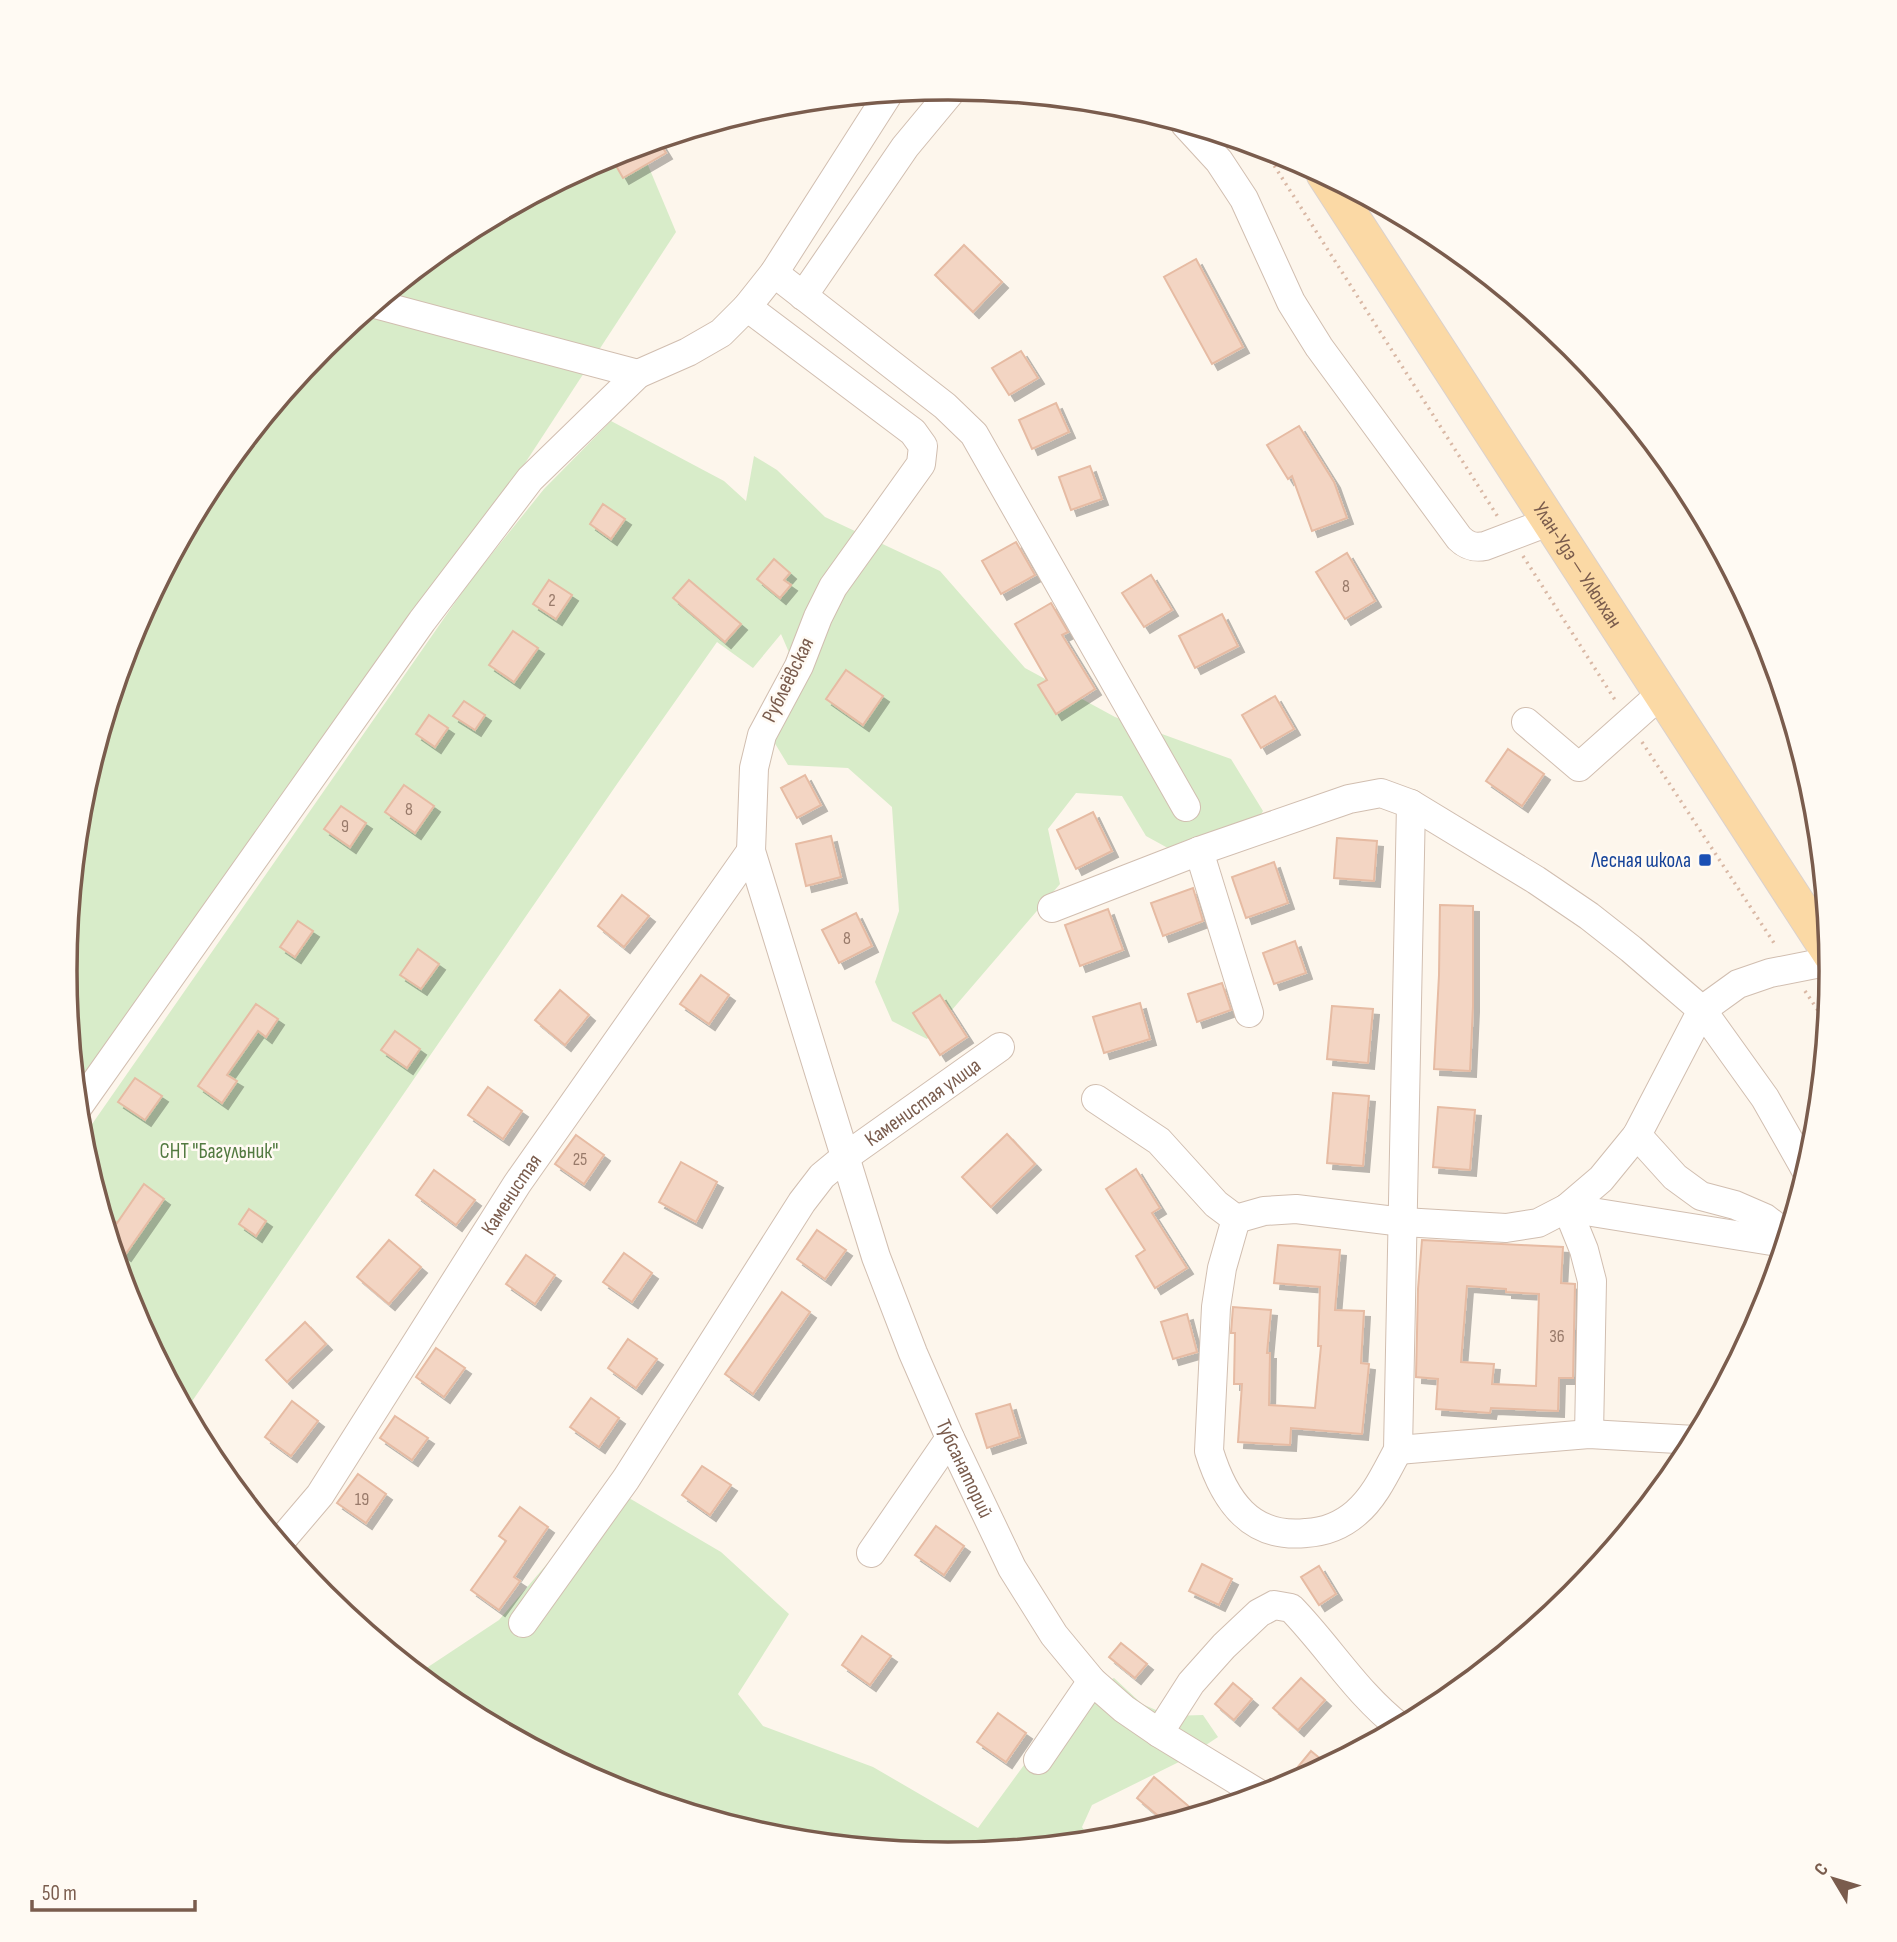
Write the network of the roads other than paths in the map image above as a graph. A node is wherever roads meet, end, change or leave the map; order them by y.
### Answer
1 (944, 100) edge
2 (883, 102) edge
3 (1196, 136) edge
4 (1334, 189) edge
5 (774, 273) junction
6 (803, 296) junction
7 (385, 307) edge
8 (747, 307) junction
9 (638, 374) junction
10 (1551, 521) junction
11 (1661, 692) junction
12 (1526, 722) dead end
13 (1411, 804) junction
14 (1186, 807) dead end
15 (751, 851) junction
16 (1199, 851) junction
17 (1052, 908) dead end
18 (1819, 936) edge
19 (1820, 963) edge
20 (1702, 1010) junction
21 (1249, 1013) dead end
22 (1000, 1047) dead end
23 (86, 1096) edge
24 (1097, 1099) dead end
25 (1637, 1135) junction
26 (845, 1157) junction
27 (1799, 1158) edge
28 (1567, 1208) junction
29 (1236, 1219) junction
30 (1403, 1223) junction
31 (1780, 1230) edge
32 (1777, 1242) edge
33 (1589, 1434) junction
34 (950, 1438) junction
35 (1683, 1439) edge
36 (1398, 1450) junction
37 (285, 1536) edge
38 (871, 1553) dead end
39 (523, 1623) dead end
40 (1092, 1681) junction
41 (1392, 1721) edge
42 (1159, 1733) junction
43 (1038, 1760) dead end
44 (1250, 1788) edge

1 - 6 street
2 - 5 street
3 - 10 street
4 - 10 main road, Улан-Удэ — Улюнхан
5 - 6 street
5 - 8 street
6 - 14 street
7 - 9 street
8 - 9 street
8 - 15 street, Рублеёвская
9 - 23 street
10 - 11 main road, Улан-Удэ — Улюнхан
11 - 12 street
11 - 18 main road, Улан-Удэ — Улюнхан
13 - 16 street
13 - 20 street
13 - 30 street
15 - 26 street, Рублеёвская
15 - 37 street, Каменистая
16 - 17 street
16 - 21 street
19 - 20 street
20 - 25 street
20 - 27 street
22 - 26 street, Каменистая улица
24 - 29 street
25 - 28 street
25 - 31 street
26 - 34 street, Тубсанаторий
26 - 39 street
28 - 30 street
28 - 32 street
28 - 33 street
29 - 30 street
29 - 36 street
30 - 36 street
33 - 35 street
33 - 36 street
34 - 38 street
34 - 40 street, Тубсанаторий
40 - 42 street, Тубсанаторий
40 - 43 street
41 - 42 street
42 - 44 street, Тубсанаторий

